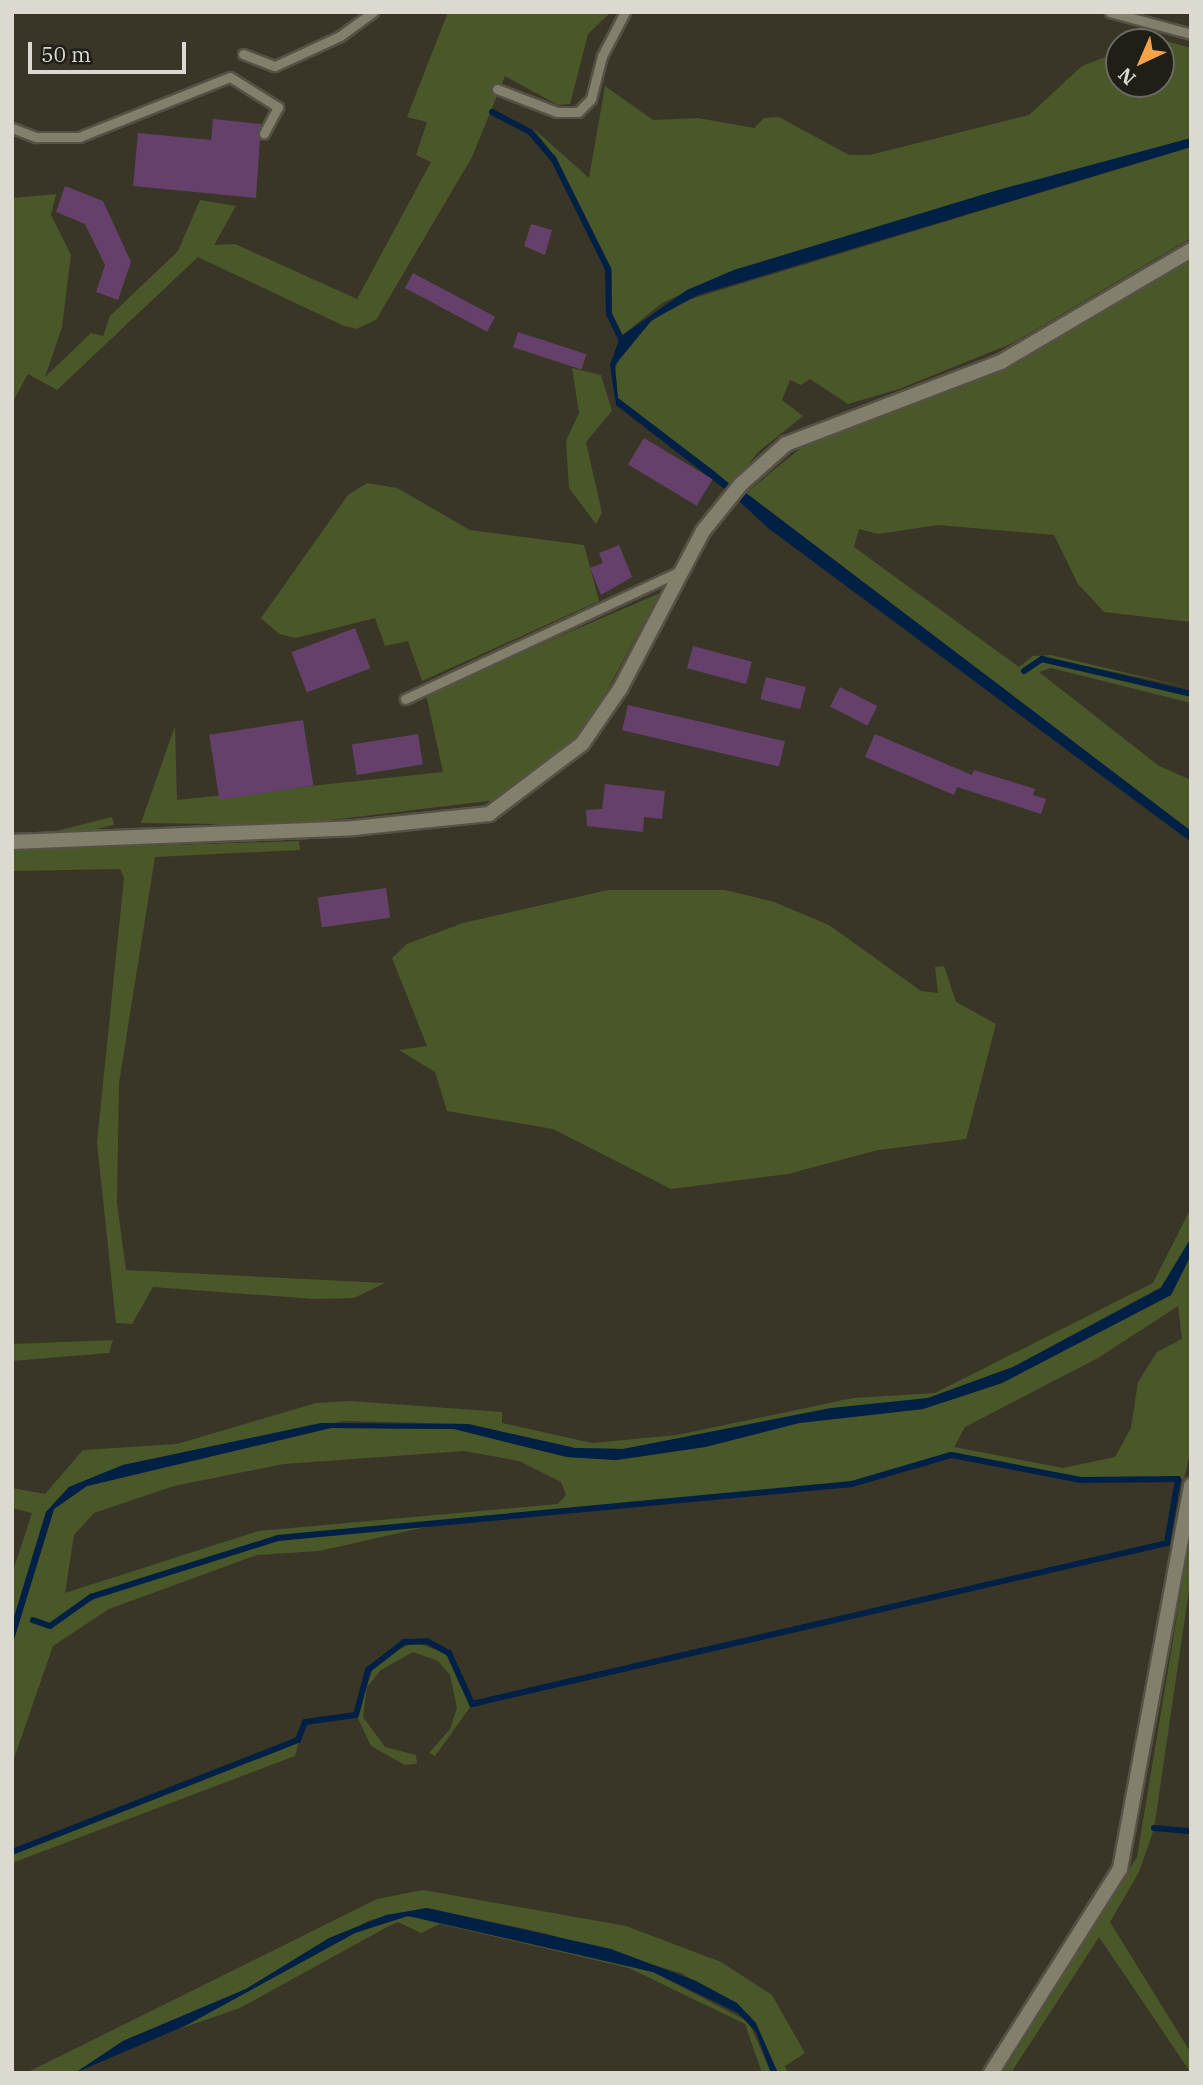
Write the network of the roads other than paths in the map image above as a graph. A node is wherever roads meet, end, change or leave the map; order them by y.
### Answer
1 (373, 12) edge
2 (625, 12) edge
3 (1110, 12) edge
4 (1191, 34) edge
5 (243, 54) dead end
6 (497, 89) dead end
7 (12, 128) edge
8 (264, 133) dead end
9 (1191, 250) edge
10 (679, 572) junction
11 (405, 699) dead end
12 (12, 842) edge
13 (1191, 1486) edge
14 (990, 2073) edge

1 - 5 lane
2 - 6 lane
3 - 4 lane
7 - 8 lane
9 - 10 street
10 - 11 lane
10 - 12 street
13 - 14 street

